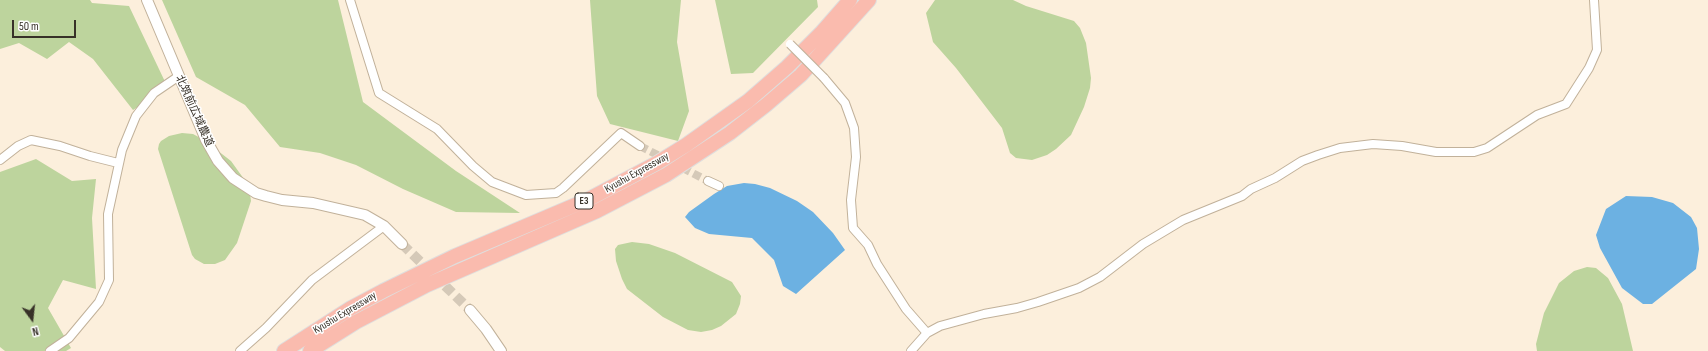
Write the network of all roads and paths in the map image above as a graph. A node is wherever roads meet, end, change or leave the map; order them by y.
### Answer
1 (147, 0) edge
2 (350, 0) edge
3 (850, 0) edge
4 (869, 0) edge
5 (1594, 0) edge
6 (790, 44) dead end
7 (179, 76) junction
8 (640, 146) tunnel mouth
9 (0, 160) edge
10 (118, 163) junction
11 (708, 181) tunnel mouth
12 (719, 186) dead end
13 (384, 226) junction
14 (402, 244) tunnel mouth
15 (470, 310) tunnel mouth
16 (927, 333) junction
17 (50, 351) edge
18 (240, 351) edge
19 (284, 351) edge
20 (310, 351) edge
21 (501, 351) edge
22 (911, 351) edge

1 - 7 street, 北筑前広域農道
2 - 8 street
3 - 19 highway, Kyushu Expressway / E3
4 - 20 highway, Kyushu Expressway / E3
5 - 16 street
6 - 16 street, bridge
7 - 10 street
7 - 13 street, 北筑前広域農道
9 - 10 street
10 - 17 street
11 - 12 street
13 - 14 street, 北筑前広域農道
13 - 18 street
15 - 21 street
16 - 22 street

